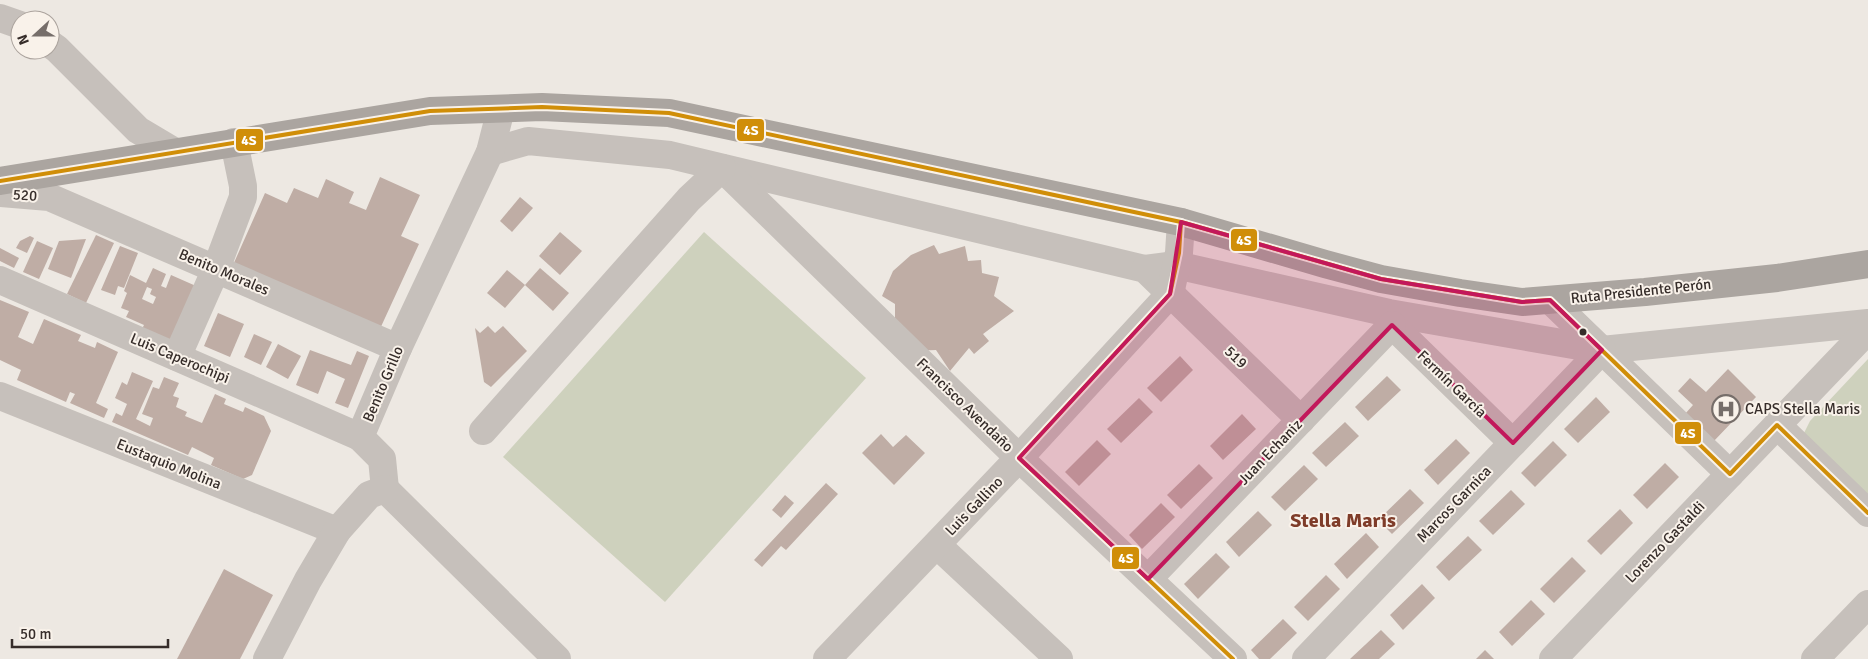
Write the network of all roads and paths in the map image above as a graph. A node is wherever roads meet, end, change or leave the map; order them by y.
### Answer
1 (60, 52) edge
2 (501, 109) junction
3 (234, 142) junction
4 (175, 152) junction
5 (490, 152) junction
6 (722, 168) junction
7 (0, 181) edge
8 (0, 193) edge
9 (49, 196) joint
10 (1181, 222) junction
11 (1868, 264) edge
12 (1176, 265) junction
13 (216, 269) junction
14 (1145, 269) junction
15 (1381, 278) junction
16 (0, 280) edge
17 (1170, 294) junction
18 (1550, 300) junction
19 (1390, 319) junction
20 (1868, 323) edge
21 (1868, 330) edge
22 (398, 348) junction
23 (1602, 350) junction
24 (177, 357) junction
25 (0, 396) edge
26 (1302, 420) junction
27 (1777, 425) junction
28 (483, 431) dead end
29 (360, 437) junction
30 (1513, 442) junction
31 (1020, 458) junction
32 (1730, 474) junction
33 (385, 489) junction
34 (1868, 513) edge
35 (338, 531) junction
36 (936, 545) junction
37 (1148, 579) junction
38 (1868, 604) edge
39 (267, 659) edge
40 (557, 659) edge
41 (827, 659) edge
42 (1059, 659) edge
43 (1233, 659) edge
44 (1306, 659) edge
45 (1553, 659) edge
46 (1815, 659) edge

1 - 4 street
2 - 3 main road, Ruta Presidente Perón
2 - 5 street, Benito Grillo
2 - 10 main road, Ruta Presidente Perón
3 - 4 main road, Ruta Presidente Perón
3 - 13 street
4 - 7 main road, Ruta Presidente Perón
5 - 6 street
5 - 22 street, Benito Grillo
6 - 14 street
6 - 28 street
6 - 31 street, Francisco Avendaño
8 - 9 street, 520
9 - 13 street, Benito Morales
10 - 12 street
10 - 15 main road, Ruta Presidente Perón
11 - 18 main road, Ruta Presidente Perón
12 - 14 street
12 - 17 street
12 - 19 street
13 - 22 street, Benito Morales
13 - 24 street
14 - 17 street, 519
15 - 18 main road, Ruta Presidente Perón
15 - 19 street
16 - 24 street, Luis Caperochipi
17 - 26 street, 519
17 - 31 street, Luis Gallino
18 - 23 street
19 - 23 street
19 - 26 street, Juan Echaniz
19 - 30 street, Fermín García
20 - 23 street
21 - 27 street, Lorenzo Gastaldi
22 - 29 street, Benito Grillo
23 - 30 street, Marcos Garnica
23 - 32 street
24 - 29 street, Luis Caperochipi
25 - 35 street, Eustaquio Molina
26 - 37 street, Juan Echaniz
27 - 32 street, Lorenzo Gastaldi
27 - 34 street
29 - 33 street, Benito Grillo
30 - 44 street, Marcos Garnica
31 - 36 street, Luis Gallino
31 - 37 street, Francisco Avendaño
32 - 45 street, Lorenzo Gastaldi
33 - 35 street
33 - 40 street
35 - 39 street
36 - 41 street, Luis Gallino
36 - 42 street
37 - 43 street, Francisco Avendaño
38 - 46 street

